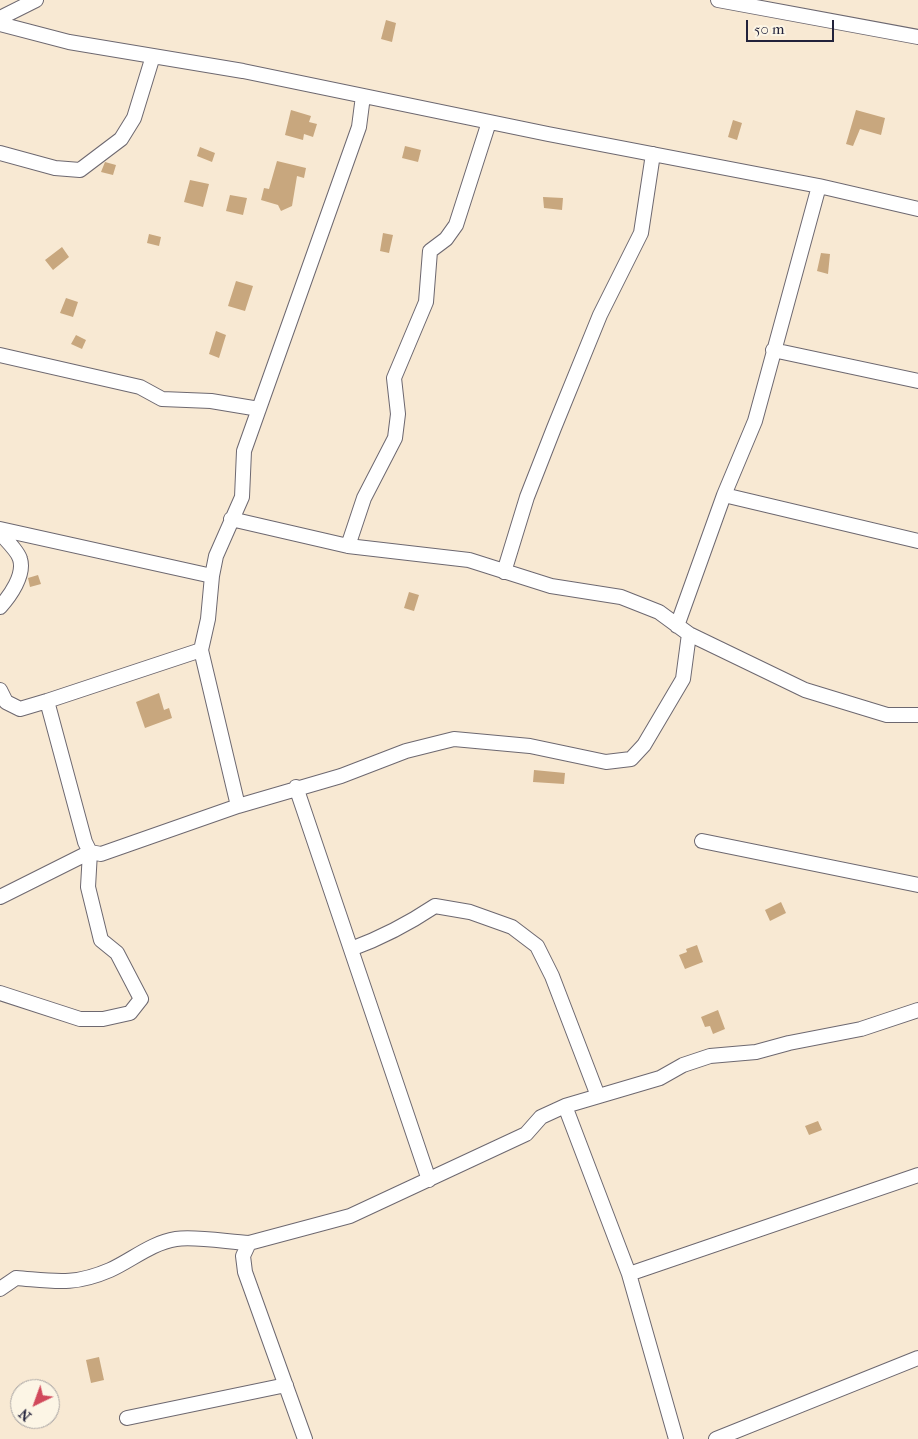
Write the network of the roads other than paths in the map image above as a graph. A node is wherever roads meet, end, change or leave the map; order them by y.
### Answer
1 (36, 0) edge
2 (720, 0) edge
3 (0, 18) edge
4 (0, 24) edge
5 (918, 37) edge
6 (153, 56) junction
7 (363, 96) junction
8 (489, 122) junction
9 (0, 153) edge
10 (653, 154) junction
11 (819, 186) junction
12 (918, 209) edge
13 (773, 350) junction
14 (0, 356) edge
15 (918, 381) edge
16 (259, 409) junction
17 (724, 496) junction
18 (231, 519) junction
19 (0, 529) edge
20 (0, 533) edge
21 (918, 541) edge
22 (348, 546) junction
23 (504, 572) junction
24 (212, 576) junction
25 (0, 606) edge
26 (677, 626) junction
27 (688, 634) junction
28 (201, 650) junction
29 (0, 690) edge
30 (47, 702) junction
31 (918, 715) edge
32 (296, 787) junction
33 (238, 806) junction
34 (702, 841) dead end
35 (90, 852) junction
36 (918, 885) edge
37 (0, 897) edge
38 (351, 949) junction
39 (0, 993) edge
40 (918, 1010) edge
41 (598, 1096) junction
42 (565, 1106) junction
43 (918, 1175) edge
44 (429, 1180) junction
45 (249, 1243) junction
46 (629, 1274) junction
47 (0, 1289) edge
48 (918, 1358) edge
49 (286, 1385) junction
50 (127, 1418) dead end
51 (305, 1439) edge
52 (676, 1439) edge
53 (716, 1439) edge

1 - 3 street
2 - 5 street
4 - 6 street
6 - 7 street
6 - 9 street
7 - 8 street
7 - 16 street
8 - 10 street
8 - 22 street
10 - 11 street
10 - 23 street
11 - 12 street
11 - 13 street
13 - 15 street
13 - 17 street
14 - 16 street
16 - 18 street
17 - 21 street
17 - 26 street
18 - 22 street
18 - 24 street
19 - 24 street
20 - 25 street
22 - 23 street
23 - 26 street
24 - 28 street
26 - 27 street
27 - 31 street
27 - 32 street
28 - 30 street
28 - 33 street
29 - 30 street
30 - 35 street
32 - 33 street
32 - 38 street
33 - 35 street
34 - 36 street
35 - 37 street
35 - 39 street
38 - 41 street
38 - 44 street
40 - 41 street
41 - 42 street
42 - 44 street
42 - 46 street
43 - 46 street
44 - 45 street
45 - 47 street
45 - 49 street
46 - 52 street
48 - 53 street
49 - 50 street
49 - 51 street

